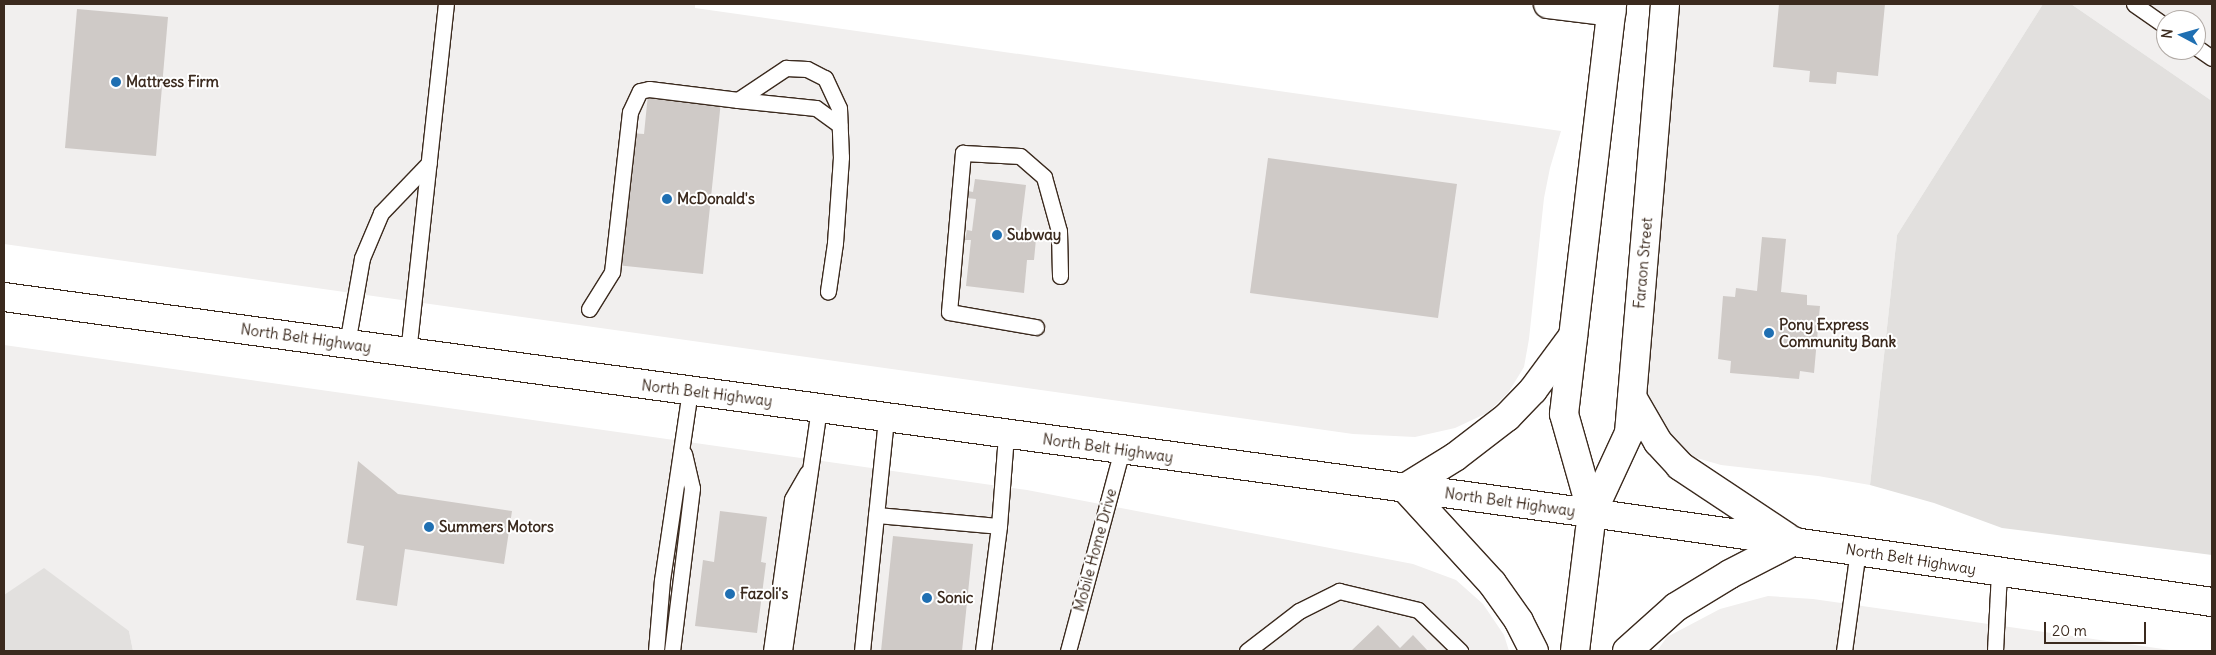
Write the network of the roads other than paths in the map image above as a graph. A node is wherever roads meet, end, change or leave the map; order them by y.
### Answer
1 (446, 4) edge
2 (1548, 4) edge
3 (1665, 4) edge
4 (2134, 4) edge
5 (1612, 8) edge
6 (2156, 19) edge
7 (738, 100) junction
8 (840, 125) junction
9 (429, 163) junction
10 (1060, 276) dead end
11 (828, 291) dead end
12 (4, 297) edge
13 (589, 310) dead end
14 (1036, 327) dead end
15 (1573, 336) junction
16 (347, 344) junction
17 (408, 353) junction
18 (690, 391) junction
19 (1632, 397) junction
20 (819, 408) junction
21 (886, 418) junction
22 (1006, 434) junction
23 (682, 445) junction
24 (1122, 450) junction
25 (811, 465) junction
26 (1405, 488) junction
27 (1592, 513) junction
28 (876, 515) junction
29 (999, 526) junction
30 (1794, 541) junction
31 (1858, 550) junction
32 (1999, 572) junction
33 (2212, 602) edge
34 (656, 651) edge
35 (672, 651) edge
36 (771, 651) edge
37 (784, 651) edge
38 (862, 651) edge
39 (983, 651) edge
40 (1068, 651) edge
41 (1247, 651) edge
42 (1460, 651) edge
43 (1534, 651) edge
44 (1575, 651) edge
45 (1627, 651) edge
46 (1844, 651) edge
47 (1995, 651) edge

1 - 9 lane
2 - 5 main road
3 - 19 main road, Faraon Street
4 - 6 lane
5 - 15 main road, Faraon Street
7 - 8 lane
7 - 8 lane
7 - 13 lane
8 - 11 lane
9 - 16 lane
9 - 17 lane
10 - 14 lane
12 - 16 main road, North Belt Highway
15 - 26 main road
15 - 27 main road, Faraon Street
16 - 17 main road, North Belt Highway
17 - 18 main road, North Belt Highway
18 - 20 main road, North Belt Highway
18 - 23 lane
19 - 27 main road, Faraon Street
19 - 30 main road
20 - 21 main road, North Belt Highway
20 - 25 lane
21 - 22 main road, North Belt Highway
21 - 28 lane
22 - 24 main road, North Belt Highway
22 - 29 lane
23 - 34 lane
23 - 35 lane
24 - 26 main road, North Belt Highway
24 - 40 lane, Mobile Home Drive
25 - 36 lane
25 - 37 lane
26 - 27 main road, North Belt Highway
26 - 43 main road
27 - 30 main road, North Belt Highway
27 - 44 main road, Faraon Street
28 - 29 lane
28 - 38 lane
29 - 39 lane
30 - 31 main road, North Belt Highway
30 - 45 main road
31 - 32 main road, North Belt Highway
31 - 46 lane
32 - 33 main road, North Belt Highway
32 - 47 lane
41 - 42 lane

